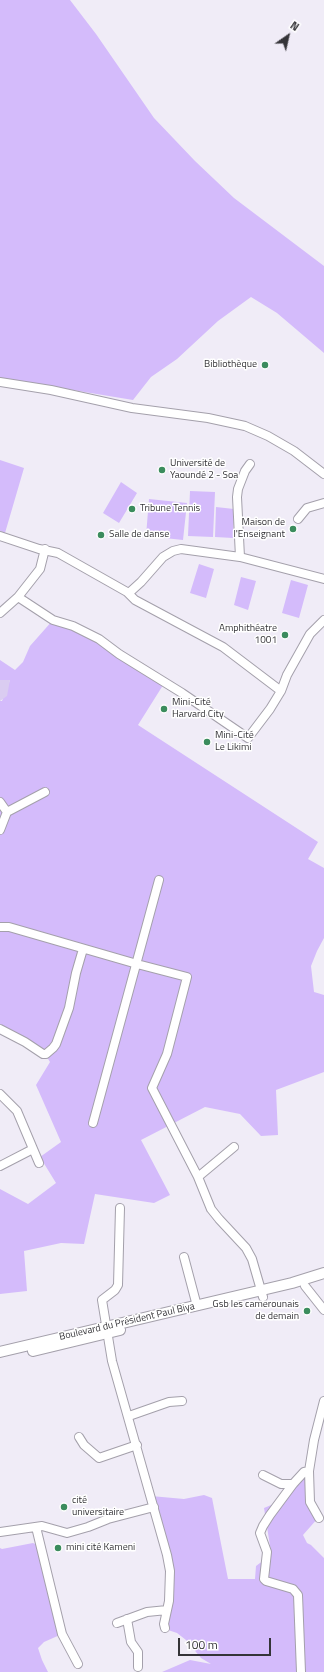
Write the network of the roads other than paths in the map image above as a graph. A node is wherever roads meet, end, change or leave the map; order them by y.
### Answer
1 (0, 382) edge
2 (250, 464) dead end
3 (324, 474) edge
4 (324, 503) edge
5 (298, 519) dead end
6 (0, 536) edge
7 (45, 549) junction
8 (240, 557) junction
9 (324, 579) edge
10 (127, 592) junction
11 (18, 597) junction
12 (0, 613) edge
13 (324, 620) edge
14 (281, 691) junction
15 (44, 792) dead end
16 (0, 802) edge
17 (7, 812) junction
18 (0, 830) edge
19 (159, 880) dead end
20 (0, 926) edge
21 (83, 949) junction
22 (137, 964) junction
23 (0, 1029) edge
24 (0, 1094) edge
25 (93, 1123) dead end
26 (234, 1146) dead end
27 (33, 1149) junction
28 (39, 1163) dead end
29 (0, 1166) edge
30 (198, 1177) junction
31 (120, 1208) dead end
32 (184, 1257) dead end
33 (324, 1273) edge
34 (324, 1280) edge
35 (305, 1286) junction
36 (262, 1294) junction
37 (197, 1306) junction
38 (324, 1310) edge
39 (107, 1330) junction
40 (0, 1352) edge
41 (0, 1359) edge
42 (182, 1401) dead end
43 (324, 1401) edge
44 (322, 1415) edge
45 (129, 1416) junction
46 (79, 1438) dead end
47 (137, 1445) junction
48 (309, 1471) junction
49 (263, 1475) dead end
50 (293, 1484) junction
51 (154, 1507) junction
52 (319, 1518) dead end
53 (36, 1526) junction
54 (0, 1532) edge
55 (167, 1610) junction
56 (127, 1619) junction
57 (116, 1623) dead end
58 (165, 1628) dead end
59 (78, 1664) dead end
60 (138, 1667) dead end
61 (301, 1672) edge

1 - 3 street
2 - 8 street
4 - 5 street
6 - 7 street
7 - 10 street
7 - 11 street
8 - 9 street
8 - 10 street
10 - 14 street
11 - 12 street
11 - 14 street
13 - 14 street
15 - 17 street
16 - 17 street
17 - 18 street
19 - 22 street
20 - 21 street
21 - 22 street
21 - 23 street
22 - 25 street
22 - 30 street
24 - 27 street
26 - 30 street
27 - 28 street
27 - 29 street
30 - 36 street
31 - 39 street
32 - 37 street
33 - 36 main road, Boulevard du Président Paul Biya
34 - 35 main road, Boulevard du Président Paul Biya
35 - 36 main road, Boulevard du Président Paul Biya
35 - 38 street
36 - 37 main road, Boulevard du Président Paul Biya
36 - 39 main road, Boulevard du Président Paul Biya
37 - 39 main road, Boulevard du Président Paul Biya
39 - 40 main road, Boulevard du Président Paul Biya
39 - 41 main road, Boulevard du Président Paul Biya
39 - 45 street
42 - 45 street
43 - 44 street
44 - 48 street
45 - 47 street
46 - 47 street
47 - 51 street
48 - 50 street
48 - 52 street
49 - 50 street
50 - 61 street
51 - 53 street
51 - 55 street
53 - 54 street
53 - 59 street
55 - 56 street
55 - 58 street
56 - 57 street
56 - 60 street

